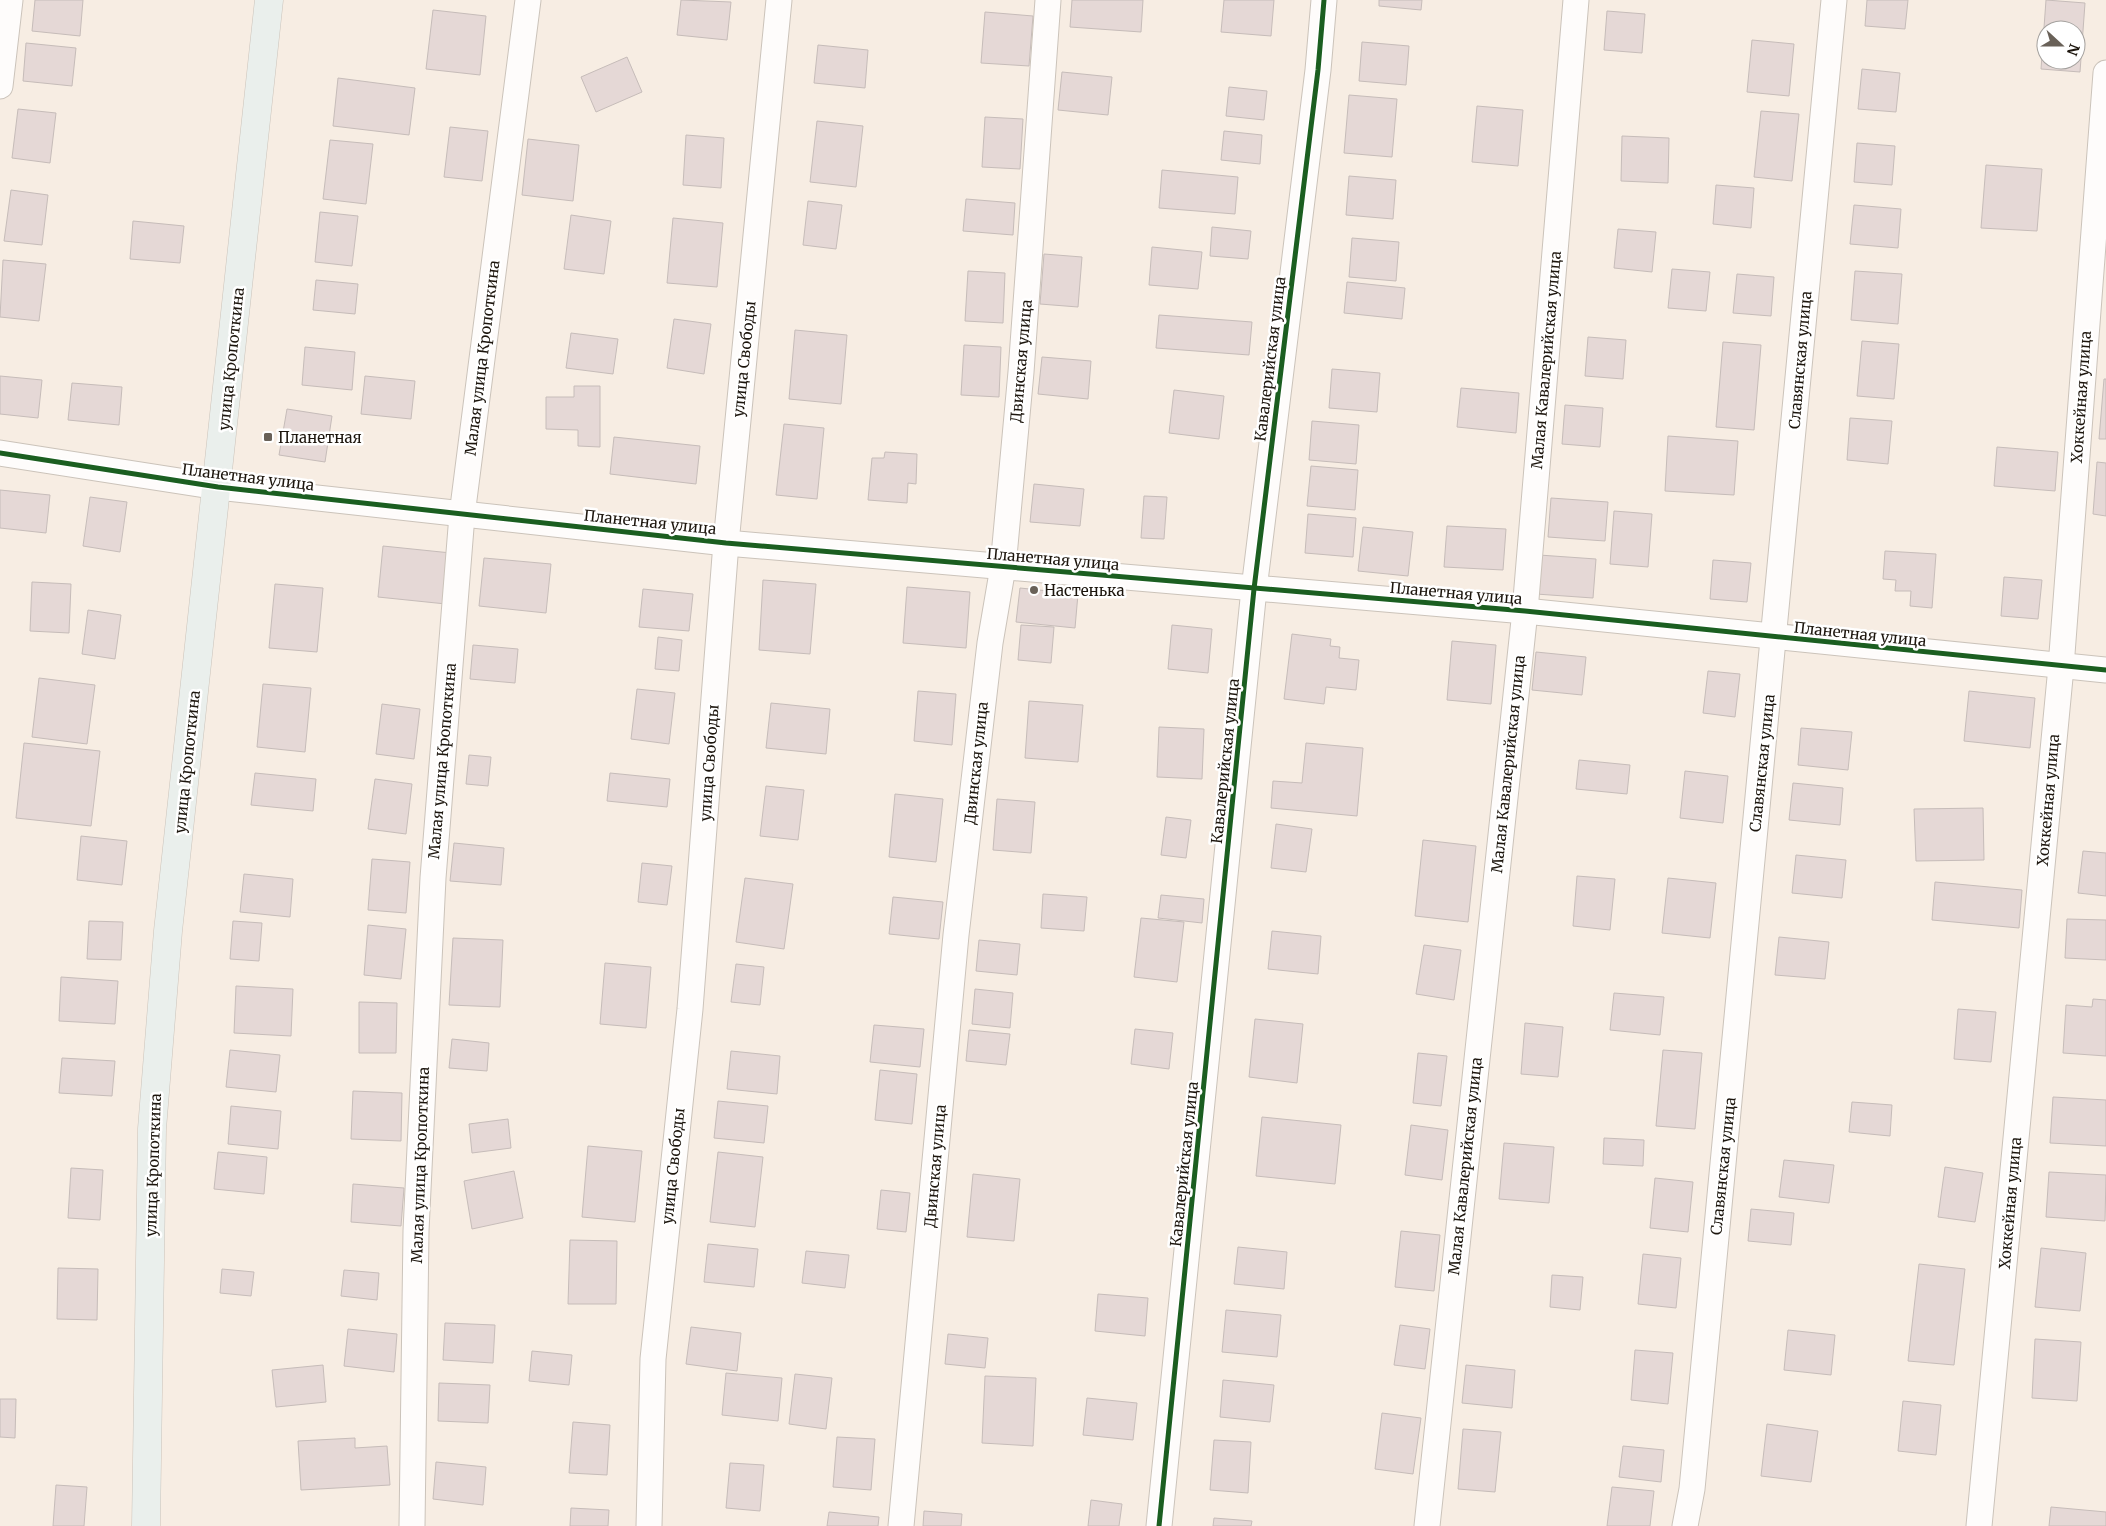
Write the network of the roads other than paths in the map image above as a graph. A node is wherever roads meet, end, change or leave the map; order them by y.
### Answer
1 (10, 0) edge
2 (270, 0) edge
3 (528, 0) edge
4 (779, 0) edge
5 (1048, 0) edge
6 (1324, 0) edge
7 (1576, 0) edge
8 (1834, 0) edge
9 (2106, 74) edge
10 (0, 86) edge
11 (0, 453) edge
12 (218, 487) junction
13 (462, 515) junction
14 (726, 543) junction
15 (1003, 567) junction
16 (1254, 589) junction
17 (1525, 611) junction
18 (1775, 638) junction
19 (2061, 667) junction
20 (2106, 670) edge
21 (146, 1526) edge
22 (412, 1526) edge
23 (649, 1526) edge
24 (901, 1526) edge
25 (1159, 1526) edge
26 (1427, 1526) edge
27 (1685, 1526) edge
28 (1980, 1526) edge

1 - 10 street
2 - 12 main road, улица Кропоткина
3 - 13 street, Малая улица Кропоткина
4 - 14 street, улица Свободы
5 - 15 street, Двинская улица
6 - 16 street, Кавалерийская улица
7 - 17 street, Малая Кавалерийская улица
8 - 18 street, Славянская улица
9 - 19 street, Хоккейная улица
11 - 12 street, Планетная улица
12 - 13 street, Планетная улица
12 - 21 main road, улица Кропоткина
13 - 14 street, Планетная улица
13 - 22 street, Малая улица Кропоткина
14 - 15 street, Планетная улица
14 - 23 street, улица Свободы
15 - 16 street, Планетная улица
15 - 24 street, Двинская улица
16 - 17 street, Планетная улица
16 - 25 street, Кавалерийская улица
17 - 18 street, Планетная улица
17 - 26 street, Малая Кавалерийская улица
18 - 19 street, Планетная улица
18 - 27 street, Славянская улица
19 - 20 street, Планетная улица
19 - 28 street, Хоккейная улица

